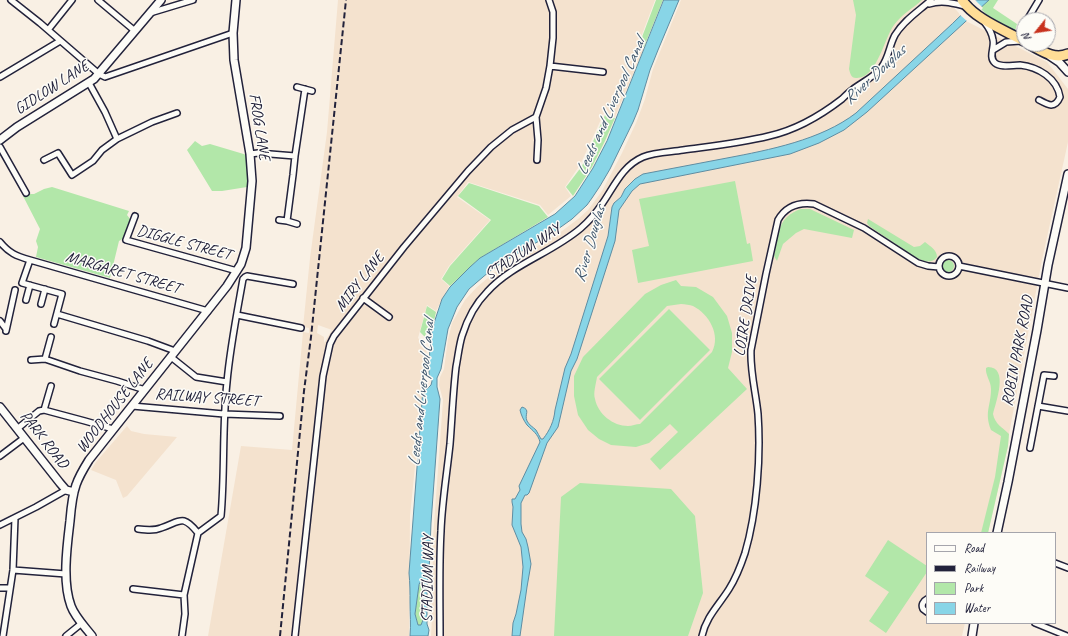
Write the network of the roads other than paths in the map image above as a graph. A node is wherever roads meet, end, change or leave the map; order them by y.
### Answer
1 (11, 0) edge
2 (72, 0) edge
3 (98, 0) edge
4 (161, 0) edge
5 (192, 0) edge
6 (236, 0) edge
7 (549, 0) edge
8 (931, 0) edge
9 (1039, 0) edge
10 (964, 3) edge
11 (927, 4) junction
12 (1032, 12) edge
13 (149, 14) junction
14 (978, 17) junction
15 (48, 30) junction
16 (134, 31) junction
17 (233, 33) junction
18 (1016, 37) edge
19 (60, 41) junction
20 (1016, 41) edge
21 (993, 50) junction
22 (1045, 52) edge
23 (1068, 54) edge
24 (1050, 55) junction
25 (550, 66) junction
26 (604, 72) dead end
27 (1068, 72) edge
28 (99, 74) junction
29 (0, 77) edge
30 (89, 83) junction
31 (297, 87) dead end
32 (305, 90) junction
33 (312, 91) dead end
34 (1039, 100) dead end
35 (178, 114) dead end
36 (536, 117) junction
37 (0, 139) edge
38 (117, 139) junction
39 (0, 147) edge
40 (250, 154) junction
41 (295, 156) junction
42 (44, 160) dead end
43 (537, 160) dead end
44 (1068, 174) edge
45 (26, 193) dead end
46 (135, 216) dead end
47 (279, 220) dead end
48 (287, 221) junction
49 (297, 224) dead end
50 (0, 242) edge
51 (244, 258) joint
52 (30, 260) junction
53 (959, 266) junction
54 (939, 267) junction
55 (237, 271) junction
56 (293, 284) dead end
57 (1045, 284) junction
58 (30, 285) junction
59 (1068, 288) edge
60 (45, 289) junction
61 (15, 290) dead end
62 (363, 298) junction
63 (26, 300) dead end
64 (42, 304) dead end
65 (208, 311) junction
66 (57, 314) junction
67 (237, 315) junction
68 (389, 318) dead end
69 (0, 321) edge
70 (54, 324) dead end
71 (301, 328) dead end
72 (51, 337) dead end
73 (173, 354) junction
74 (45, 359) junction
75 (31, 360) dead end
76 (1054, 376) dead end
77 (226, 382) junction
78 (51, 386) dead end
79 (145, 390) junction
80 (132, 406) junction
81 (1038, 406) junction
82 (0, 407) edge
83 (44, 410) junction
84 (1068, 411) edge
85 (224, 414) junction
86 (280, 416) dead end
87 (17, 429) junction
88 (113, 430) junction
89 (24, 438) junction
90 (1030, 448) dead end
91 (0, 456) edge
92 (66, 490) junction
93 (74, 492) junction
94 (15, 518) junction
95 (0, 525) edge
96 (138, 529) dead end
97 (198, 532) junction
98 (997, 532) edge
99 (1056, 563) edge
100 (1068, 568) edge
101 (13, 570) junction
102 (66, 574) junction
103 (0, 588) edge
104 (10, 588) junction
105 (133, 589) dead end
106 (184, 595) junction
107 (926, 599) edge
108 (926, 611) edge
109 (82, 623) junction
110 (974, 624) edge
111 (1041, 624) edge
112 (2, 626) edge
113 (4, 636) edge
114 (66, 636) edge
115 (92, 636) edge
116 (182, 636) edge
117 (295, 636) edge
118 (440, 636) edge
119 (702, 636) edge
120 (972, 636) edge
121 (1067, 636) edge

1 - 15 street
2 - 15 street
3 - 16 street
4 - 13 street, GIDLOW LANE
5 - 13 street
6 - 17 street, FROG LANE
7 - 25 street
8 - 11 street, STADIUM WAY
9 - 12 street
10 - 11 street
10 - 14 highway
11 - 118 street, STADIUM WAY
13 - 16 street, GIDLOW LANE
14 - 18 highway
14 - 21 street
15 - 19 street
16 - 28 street, GIDLOW LANE
17 - 28 street
17 - 40 street, FROG LANE
19 - 28 street
19 - 29 street
20 - 21 street
21 - 34 street
22 - 24 highway
23 - 24 highway
24 - 27 street
25 - 26 street
25 - 36 street
28 - 30 street, GIDLOW LANE
30 - 37 street, GIDLOW LANE
30 - 38 street
31 - 32 street
32 - 33 street
32 - 41 street
35 - 38 street
36 - 43 street
36 - 62 street, MIRY LANE
38 - 42 street
39 - 45 street
40 - 41 street
40 - 51 street, FROG LANE
41 - 48 street
44 - 57 street, ROBIN PARK ROAD
46 - 55 street, DIGGLE STREET
47 - 48 street
48 - 49 street
50 - 52 street, MARGARET STREET
51 - 55 street, WOODHOUSE LANE
52 - 58 street
52 - 65 street, MARGARET STREET
53 - 54 street
53 - 54 street
53 - 57 street
54 - 119 street, LOIRE DRIVE
55 - 65 street, WOODHOUSE LANE
56 - 67 street
57 - 59 street
57 - 98 street, ROBIN PARK ROAD
58 - 60 street
58 - 63 street
60 - 64 street
60 - 66 street
61 - 69 street
62 - 68 street
62 - 117 street, MIRY LANE
65 - 73 street, WOODHOUSE LANE
66 - 70 street
66 - 73 street
67 - 71 street
67 - 77 street
72 - 74 street
73 - 77 street
73 - 79 street, WOODHOUSE LANE
74 - 75 street
74 - 79 street
76 - 81 street
77 - 85 street
78 - 83 street
79 - 80 street, WOODHOUSE LANE
80 - 85 street, RAILWAY STREET
80 - 88 street, WOODHOUSE LANE
81 - 84 street
81 - 90 street
82 - 87 street, PARK ROAD
83 - 87 street
83 - 88 street
85 - 86 street, RAILWAY STREET
85 - 97 street
87 - 89 street, PARK ROAD
88 - 93 street, WOODHOUSE LANE
89 - 91 street
89 - 92 street, PARK ROAD
92 - 93 street
92 - 94 street
93 - 102 street, WOODHOUSE LANE
94 - 95 street
94 - 101 street
96 - 97 street
97 - 106 street
99 - 100 street
101 - 102 street
101 - 104 street
102 - 109 street, WOODHOUSE LANE
103 - 104 street
104 - 112 street
105 - 106 street
106 - 116 street
107 - 108 street
109 - 114 street
109 - 115 street, WOODHOUSE LANE
110 - 120 street
111 - 121 street
112 - 113 street

